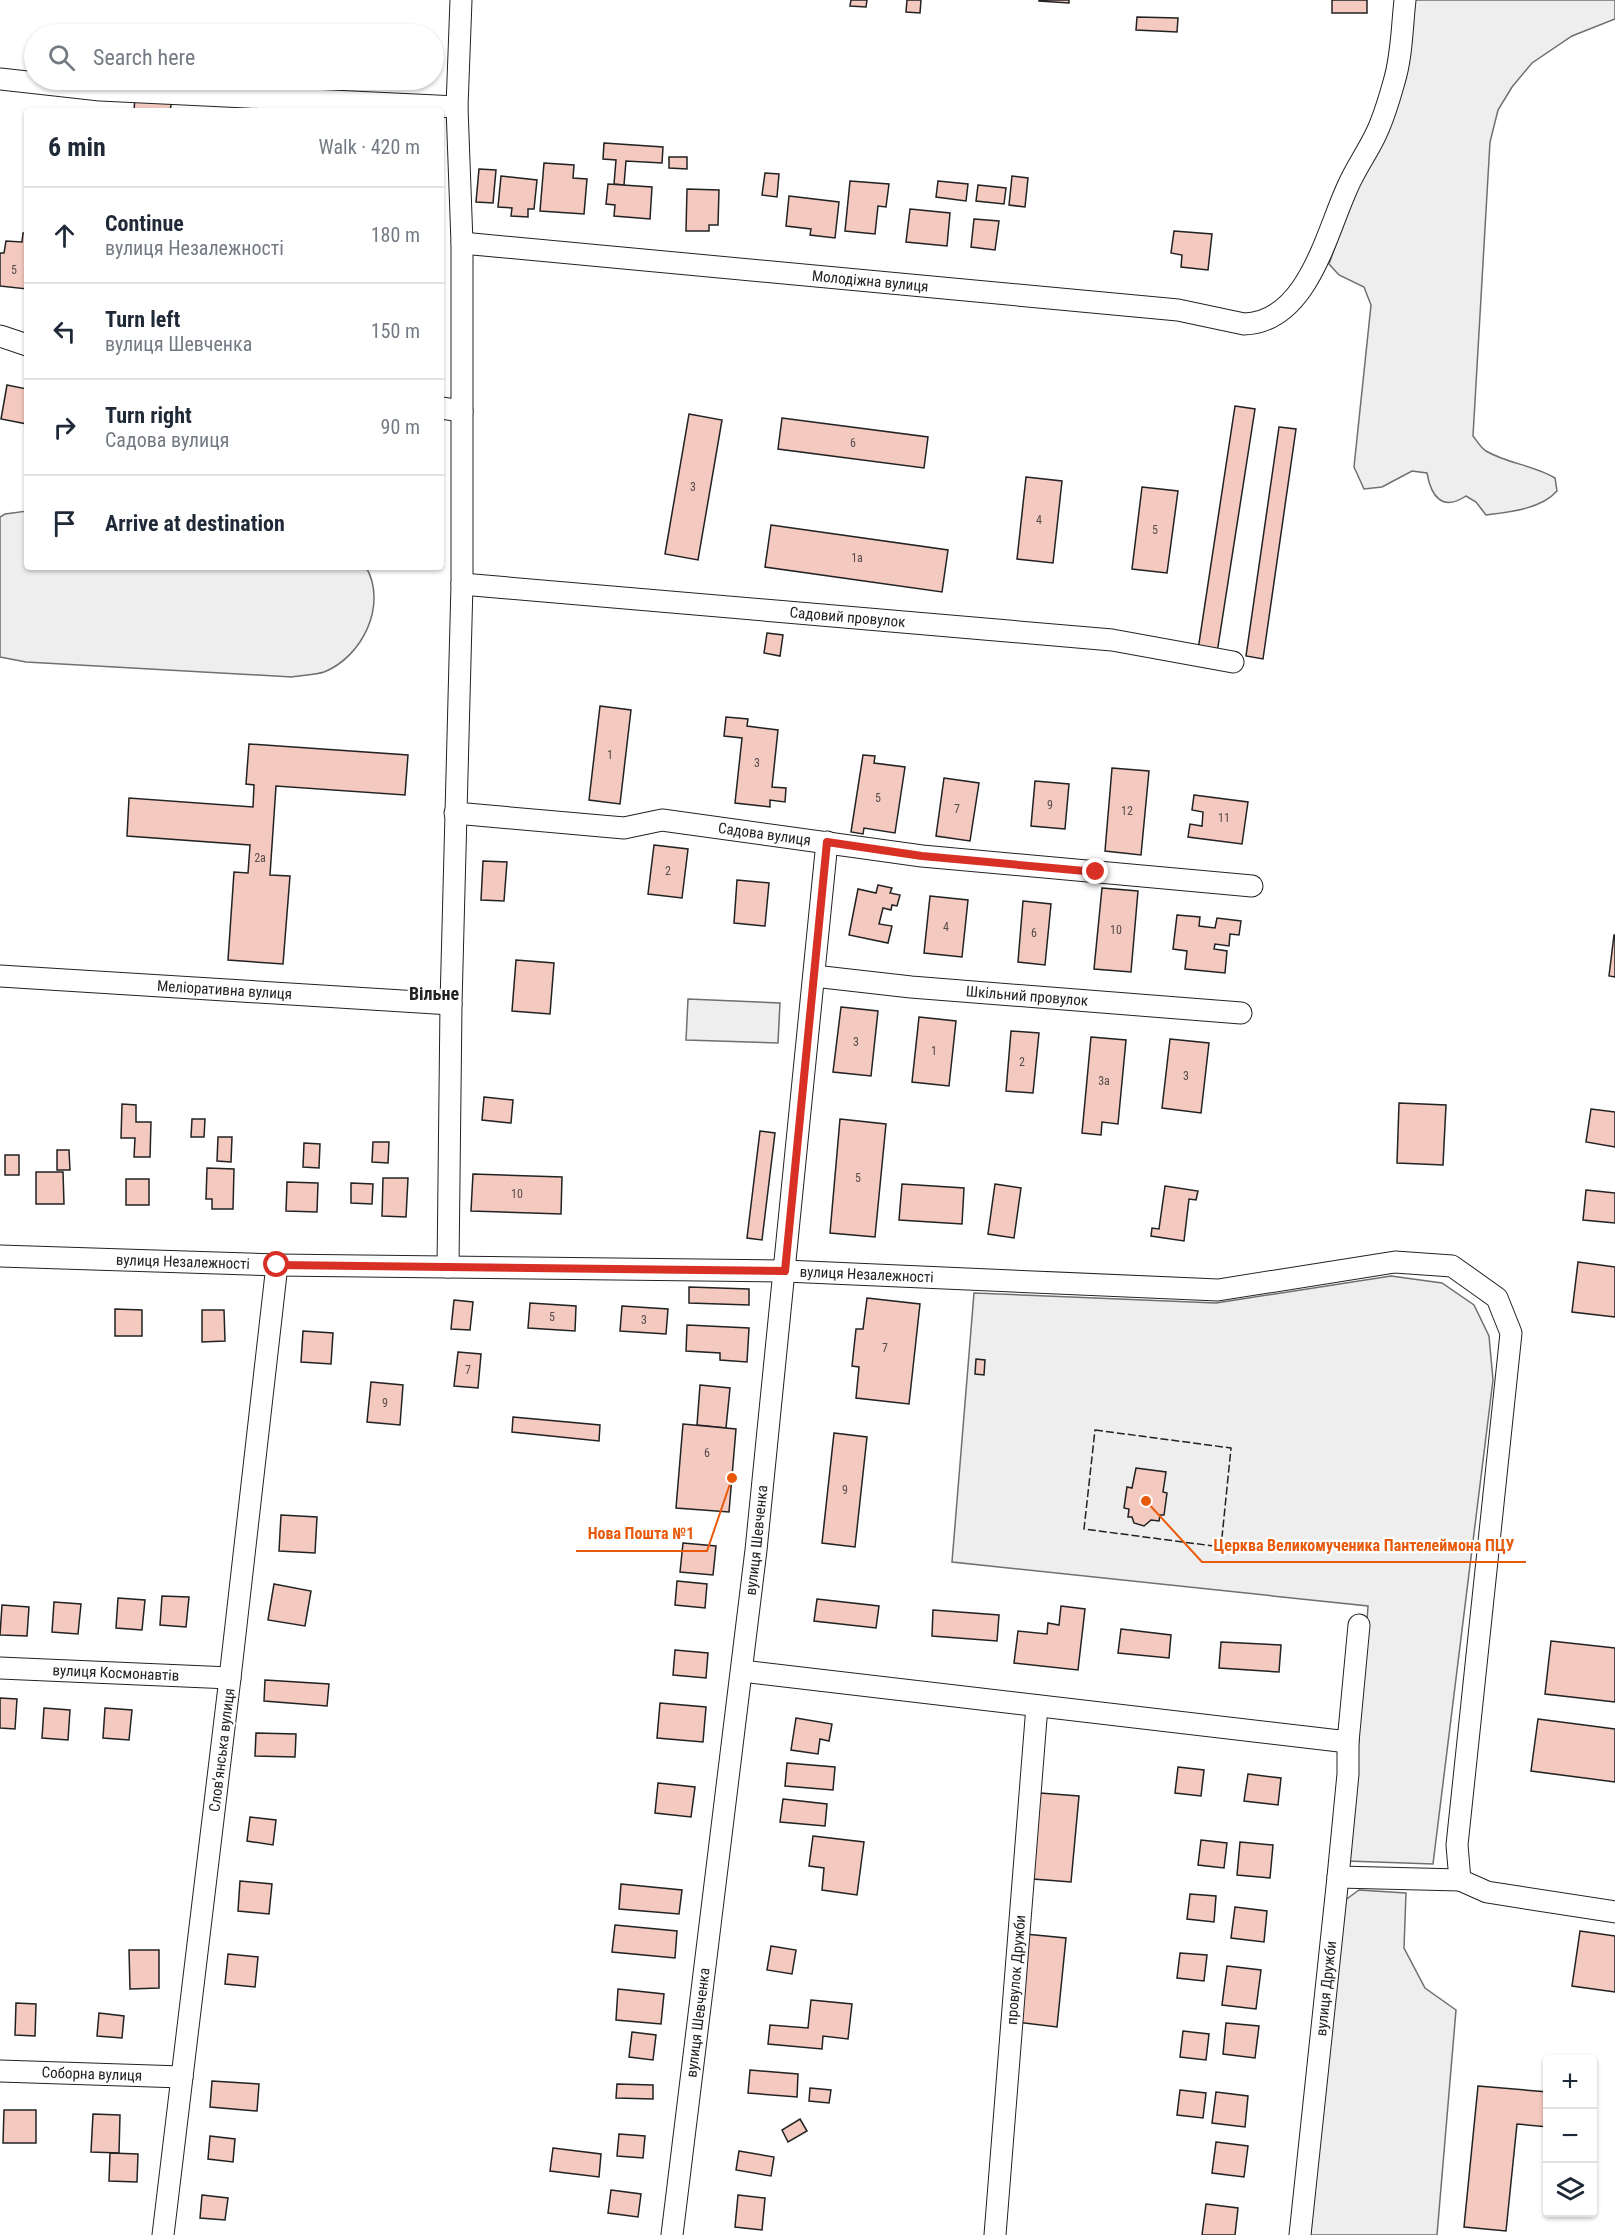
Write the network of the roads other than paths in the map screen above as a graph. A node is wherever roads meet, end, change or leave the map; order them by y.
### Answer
1 (461, 0) edge
2 (1405, 0) edge
3 (0, 79) edge
4 (24, 82) edge
5 (100, 90) edge
6 (457, 107) junction
7 (462, 243) junction
8 (0, 336) edge
9 (24, 344) edge
10 (444, 408) edge
11 (462, 411) junction
12 (462, 584) junction
13 (1233, 662) dead end
14 (455, 813) junction
15 (827, 842) junction
16 (1252, 886) dead end
17 (0, 976) edge
18 (814, 976) junction
19 (451, 1004) junction
20 (1241, 1013) dead end
21 (0, 1256) edge
22 (277, 1265) junction
23 (448, 1267) junction
24 (785, 1271) junction
25 (1359, 1625) dead end
26 (0, 1668) edge
27 (742, 1671) junction
28 (230, 1678) junction
29 (1037, 1706) junction
30 (1348, 1742) junction
31 (1338, 1877) junction
32 (1460, 1880) junction
33 (1615, 1911) edge
34 (0, 2071) edge
35 (182, 2077) junction
36 (163, 2235) edge
37 (672, 2235) edge
38 (995, 2235) edge
39 (1300, 2235) edge

1 - 6 street
2 - 7 street, Молодіжна вулиця
3 - 4 street
5 - 6 street
6 - 7 street
7 - 11 street
8 - 9 street
10 - 11 street
11 - 12 street
12 - 13 street, Садовий провулок
12 - 14 street
14 - 15 street, Садова вулиця
14 - 19 street
15 - 16 street, Садова вулиця
15 - 18 street, вулиця Шевченка
17 - 19 street, Меліоративна вулиця
18 - 20 street, Шкільний провулок
18 - 24 street, вулиця Шевченка
19 - 23 street
21 - 22 street, вулиця Незалежності
22 - 23 street, вулиця Незалежності
22 - 28 street, Словʼянська вулиця
23 - 24 street, вулиця Незалежності
24 - 27 street, вулиця Шевченка
24 - 32 street, вулиця Незалежності
25 - 30 street, вулиця Дружби
26 - 28 street, вулиця Космонавтів
27 - 29 street
27 - 37 street, вулиця Шевченка
28 - 35 street, Словʼянська вулиця
29 - 30 street
29 - 38 street, провулок Дружби
30 - 31 street, вулиця Дружби
31 - 32 street
31 - 39 street, вулиця Дружби
32 - 33 street
34 - 35 street, Соборна вулиця
35 - 36 street, Словʼянська вулиця

